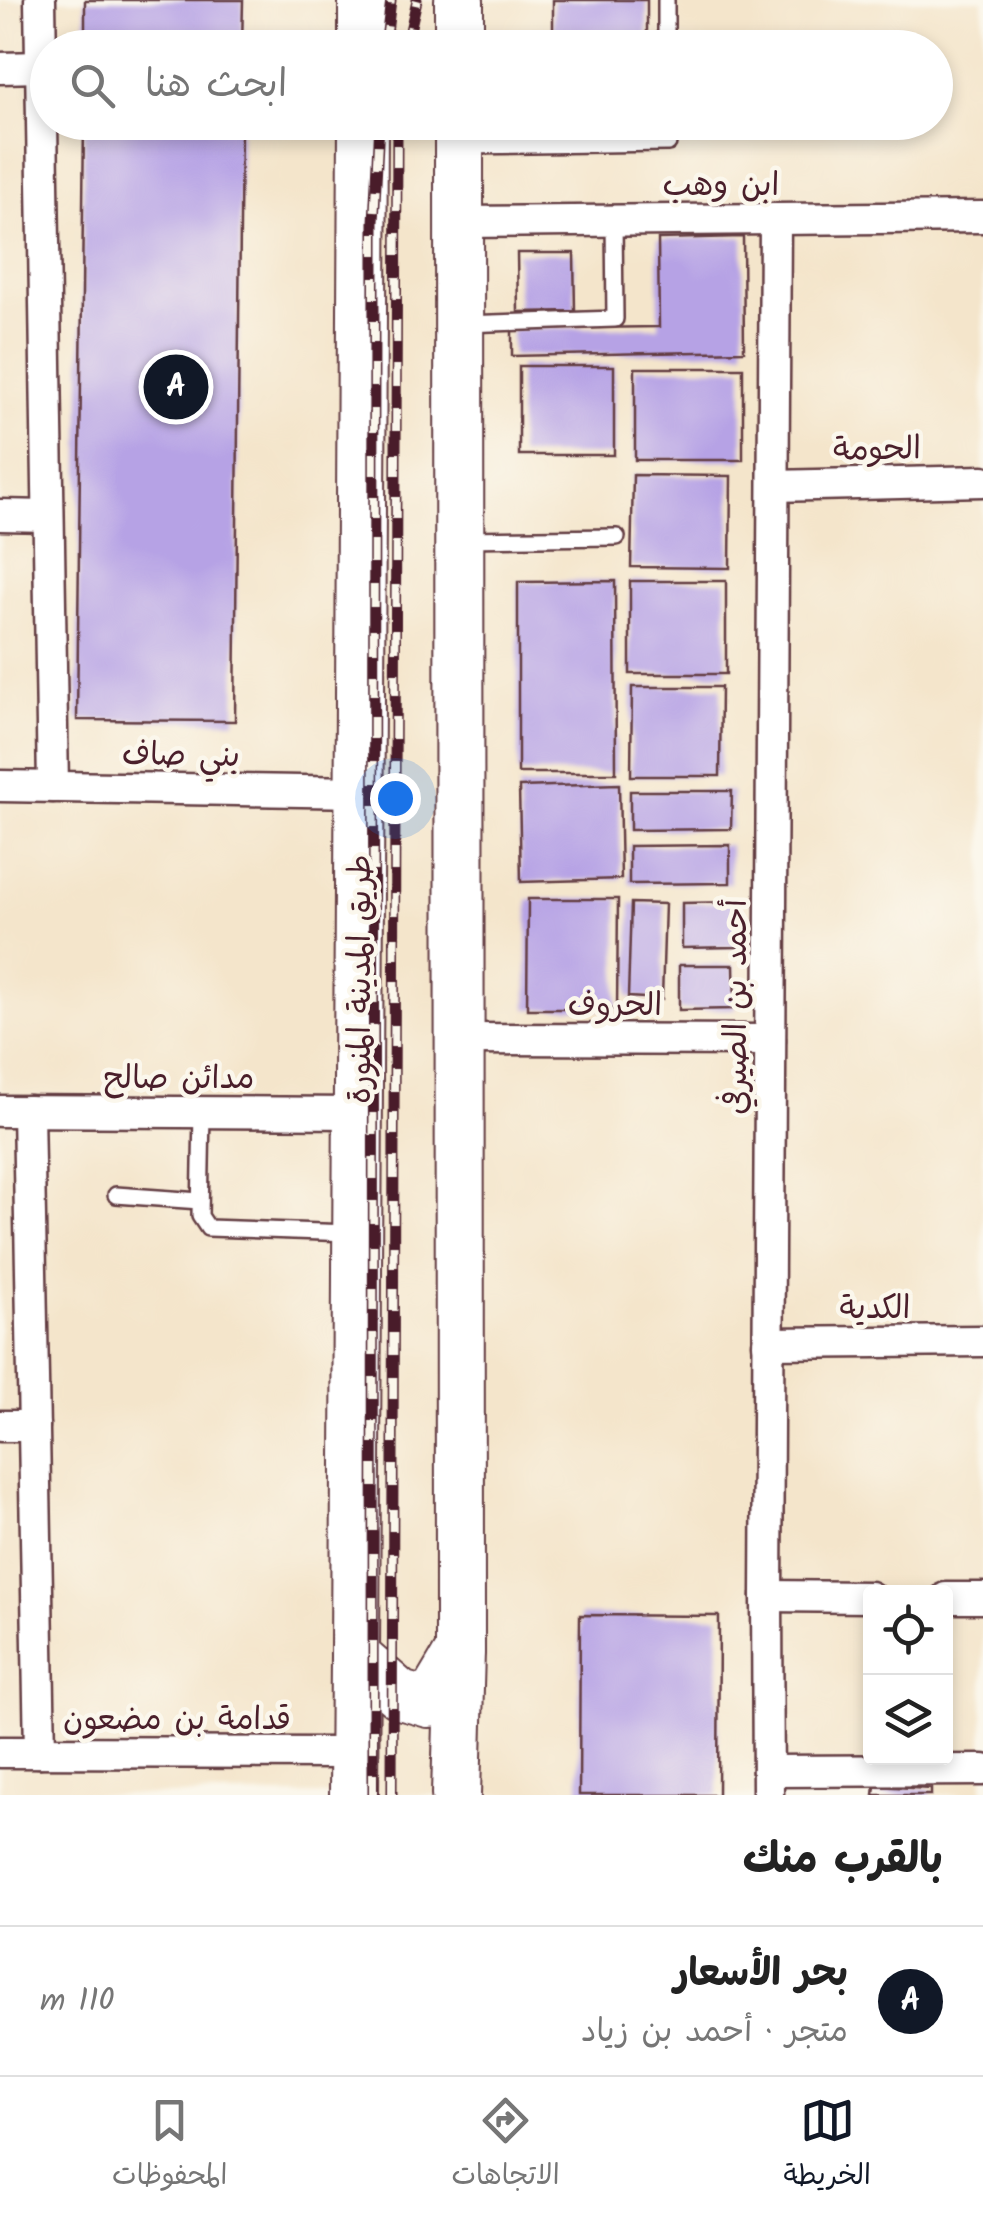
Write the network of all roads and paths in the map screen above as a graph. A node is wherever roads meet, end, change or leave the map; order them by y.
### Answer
1 (40, 0) edge
2 (363, 0) edge
3 (459, 0) edge
4 (666, 0) edge
5 (40, 30) edge
6 (363, 30) edge
7 (459, 30) edge
8 (666, 30) edge
9 (30, 67) edge
10 (0, 68) edge
11 (42, 140) edge
12 (362, 140) edge
13 (459, 140) edge
14 (616, 140) edge
15 (668, 140) edge
16 (983, 217) edge
17 (775, 219) junction
18 (614, 220) junction
19 (459, 222) junction
20 (459, 324) junction
21 (983, 481) edge
22 (774, 486) junction
23 (0, 515) edge
24 (48, 516) junction
25 (616, 537) dead end
26 (459, 539) junction
27 (0, 786) edge
28 (53, 787) junction
29 (360, 792) junction
30 (460, 1039) junction
31 (770, 1040) junction
32 (14, 1111) edge
33 (202, 1112) junction
34 (358, 1113) junction
35 (116, 1195) dead end
36 (200, 1201) junction
37 (358, 1233) junction
38 (983, 1341) edge
39 (768, 1342) junction
40 (0, 1426) edge
41 (34, 1426) junction
42 (767, 1596) junction
43 (863, 1597) edge
44 (953, 1598) edge
45 (983, 1598) edge
46 (460, 1651) junction
47 (355, 1656) junction
48 (0, 1752) edge
49 (40, 1752) junction
50 (983, 1770) edge
51 (354, 1774) edge
52 (768, 1783) edge
53 (456, 1795) edge

1 - 5 street
2 - 6 main road
3 - 7 main road
4 - 8 lane
9 - 10 street
11 - 24 street
12 - 29 main road, طريق المدينة المنورة
13 - 19 main road
14 - 15 lane
16 - 17 street, ابن وهب
17 - 18 street, ابن وهب
17 - 22 street, أحمد بن الصيرفي
18 - 19 street, ابن وهب
18 - 20 lane
19 - 20 main road
20 - 26 main road
21 - 22 street, الحومة
22 - 31 street, أحمد بن الصيرفي
23 - 24 street
24 - 28 street
25 - 26 lane
26 - 30 main road
27 - 28 street, بني صاف
28 - 29 street, بني صاف
29 - 34 main road, طريق المدينة المنورة
30 - 31 street, الحروف
30 - 46 main road
31 - 39 street, أحمد بن الصيرفي
32 - 33 street, مدائن صالح
32 - 41 street
33 - 34 street, مدائن صالح
33 - 36 lane
34 - 37 main road, طريق المدينة المنورة
35 - 36 lane
36 - 37 lane
37 - 47 main road, طريق المدينة المنورة
38 - 39 street, الكدية
39 - 42 street, أحمد بن الصيرفي
40 - 41 street
41 - 49 street
42 - 43 street
42 - 52 street, أحمد بن الصيرفي
44 - 45 street
46 - 47 main road
46 - 53 main road
47 - 51 main road, طريق المدينة المنورة
48 - 49 street, قدامة بن مضعون
49 - 51 street, قدامة بن مضعون
50 - 52 street

